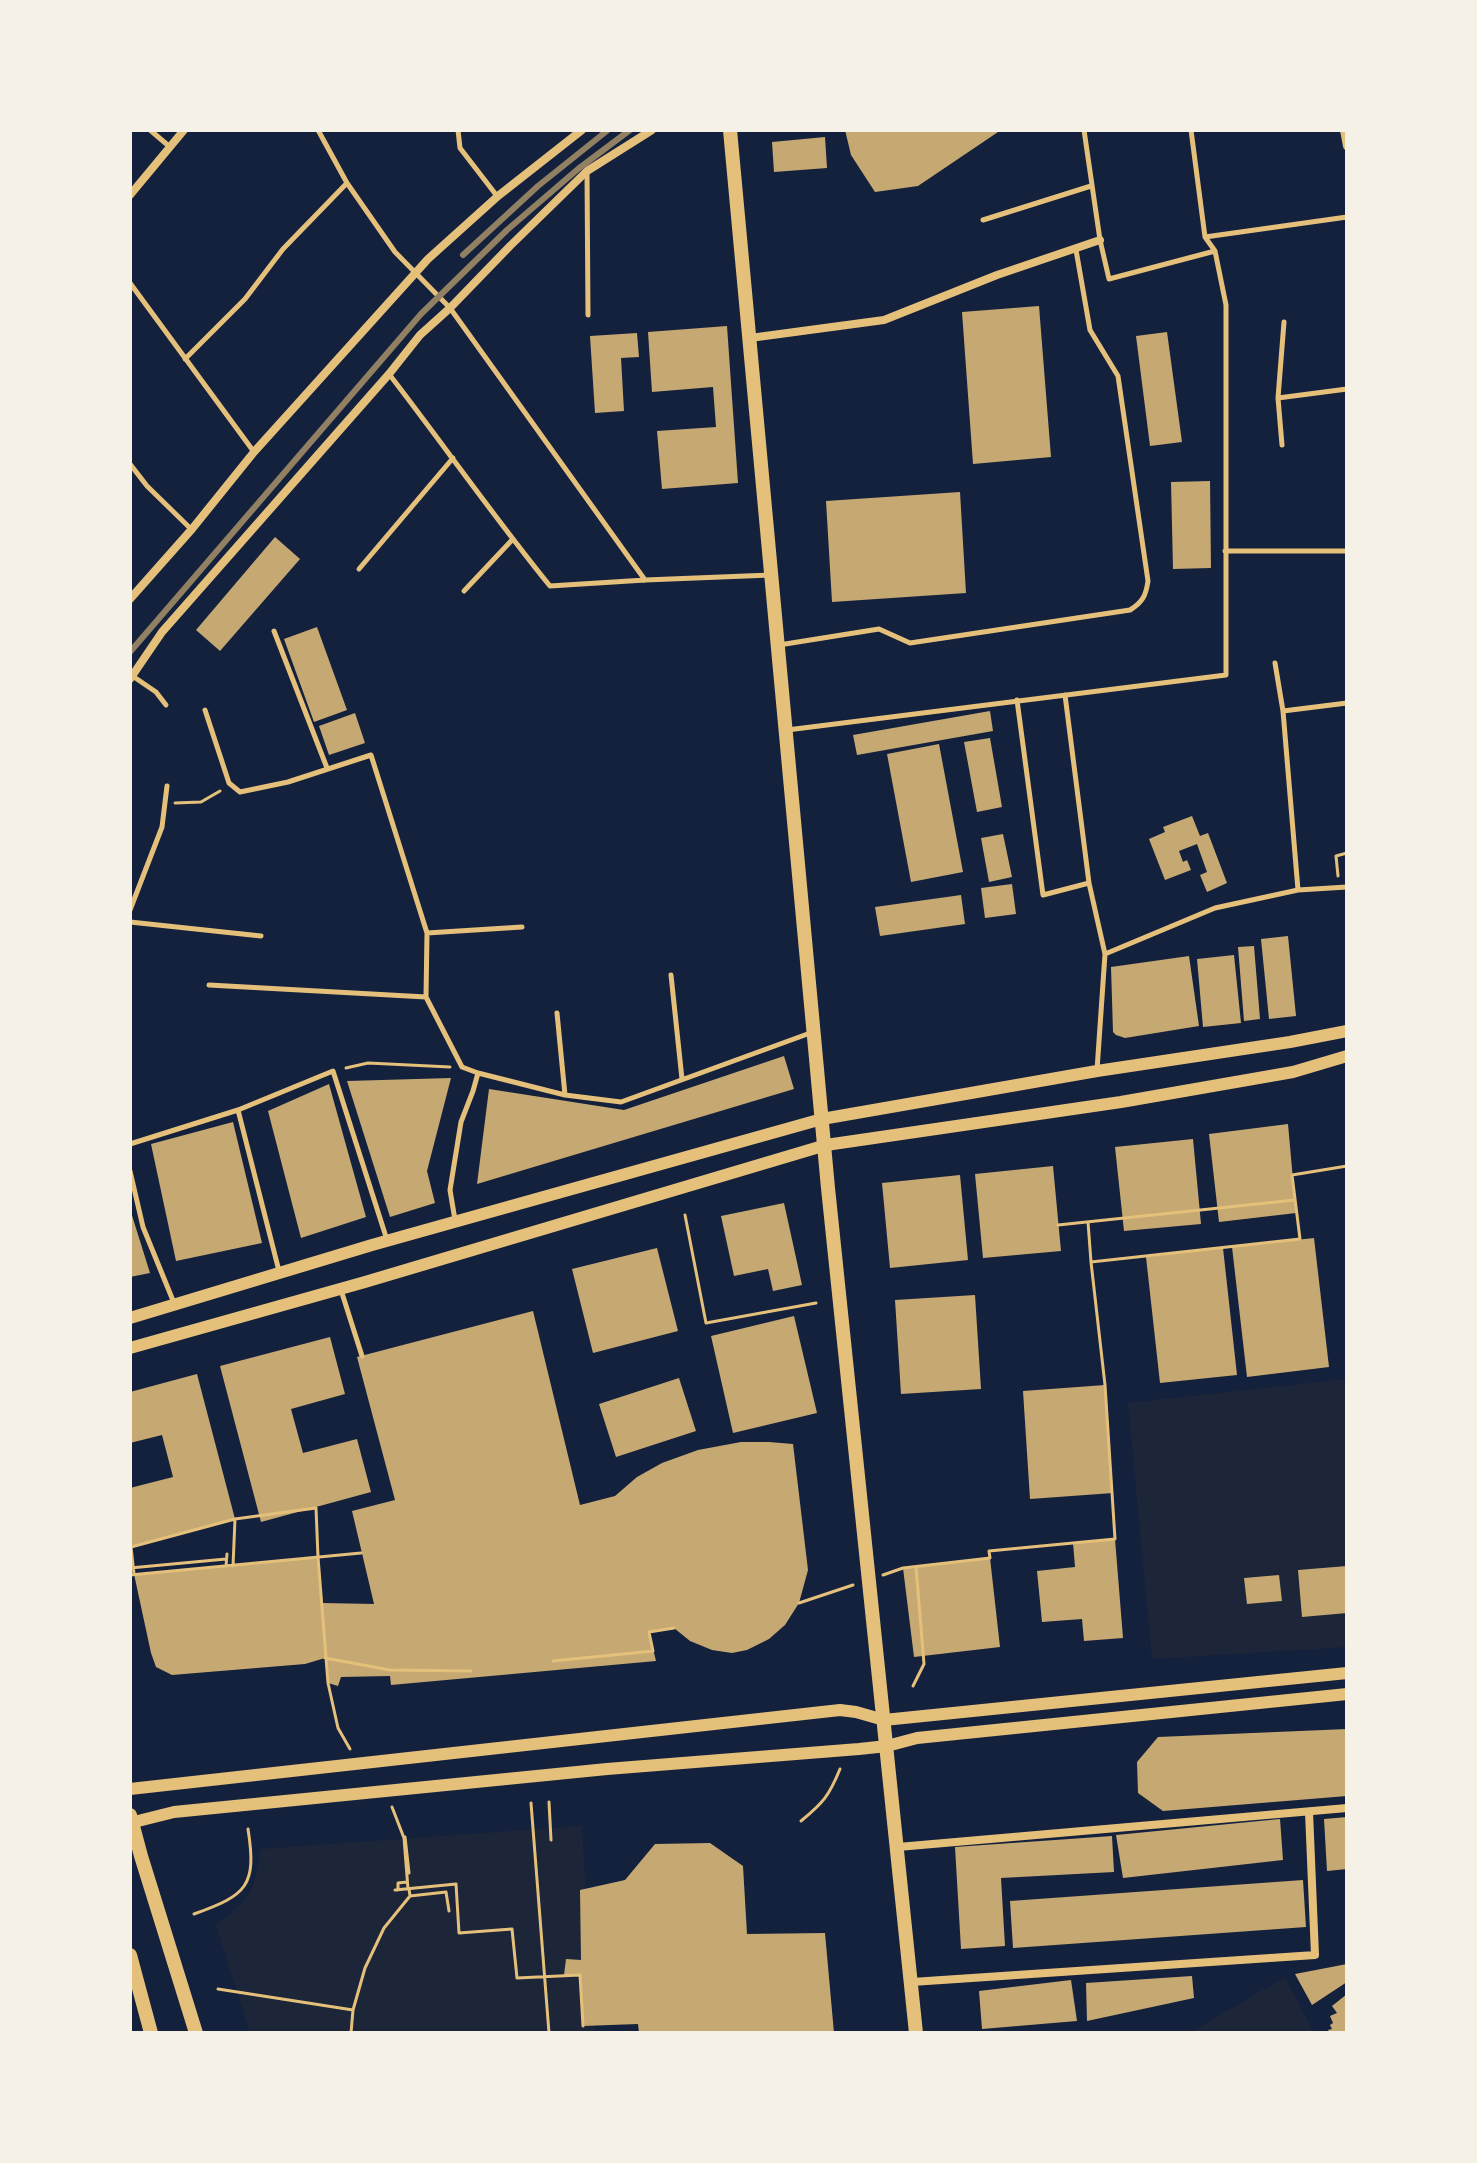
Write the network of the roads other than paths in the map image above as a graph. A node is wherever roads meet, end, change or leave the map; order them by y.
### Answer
1 (150, 130) edge
2 (184, 130) edge
3 (318, 130) edge
4 (458, 130) edge
5 (652, 130) edge
6 (730, 130) edge
7 (1084, 130) edge
8 (1191, 130) edge
9 (1344, 130) edge
10 (579, 131) edge
11 (1347, 146) edge
12 (170, 147) junction
13 (587, 171) junction
14 (347, 183) junction
15 (1091, 186) junction
16 (130, 195) edge
17 (498, 196) junction
18 (1347, 217) edge
19 (983, 220) dead end
20 (1205, 237) junction
21 (1100, 240) junction
22 (1076, 250) junction
23 (1215, 251) junction
24 (415, 273) junction
25 (130, 283) edge
26 (450, 308) junction
27 (588, 315) dead end
28 (1284, 322) dead end
29 (750, 338) junction
30 (185, 359) junction
31 (389, 374) junction
32 (1347, 389) edge
33 (1278, 398) junction
34 (1282, 445) dead end
35 (254, 452) junction
36 (453, 458) junction
37 (130, 464) edge
38 (192, 529) junction
39 (512, 540) junction
40 (1225, 551) junction
41 (1347, 551) edge
42 (359, 569) dead end
43 (772, 575) junction
44 (645, 580) junction
45 (464, 591) dead end
46 (130, 599) edge
47 (274, 631) dead end
48 (778, 645) junction
49 (1275, 663) dead end
50 (131, 677) edge
51 (1065, 695) junction
52 (1017, 700) junction
53 (1347, 703) edge
54 (166, 705) dead end
55 (205, 710) dead end
56 (1283, 711) junction
57 (786, 730) junction
58 (327, 768) junction
59 (167, 786) dead end
60 (1089, 883) junction
61 (1344, 888) edge
62 (1298, 890) junction
63 (130, 910) edge
64 (130, 922) edge
65 (522, 927) dead end
66 (427, 933) junction
67 (261, 936) dead end
68 (1105, 954) junction
69 (671, 975) dead end
70 (209, 985) dead end
71 (426, 997) junction
72 (557, 1013) dead end
73 (814, 1031) junction
74 (1345, 1031) edge
75 (1347, 1055) edge
76 (1097, 1071) junction
77 (478, 1073) junction
78 (682, 1079) junction
79 (565, 1095) junction
80 (238, 1110) junction
81 (822, 1119) junction
82 (130, 1144) edge
83 (826, 1145) junction
84 (130, 1171) edge
85 (455, 1222) junction
86 (387, 1241) junction
87 (279, 1272) junction
88 (340, 1289) junction
89 (174, 1304) junction
90 (130, 1318) edge
91 (130, 1348) edge
92 (362, 1356) dead end
93 (1347, 1673) edge
94 (1347, 1694) edge
95 (884, 1720) junction
96 (887, 1746) junction
97 (130, 1789) edge
98 (1347, 1808) edge
99 (1309, 1812) junction
100 (131, 1820) edge
101 (898, 1847) junction
102 (130, 1955) edge
103 (912, 1982) junction
104 (151, 2033) edge
105 (196, 2033) edge
106 (916, 2033) edge

1 - 12 lane
2 - 12 street
3 - 14 lane
4 - 17 lane
5 - 13 street
6 - 29 main road
7 - 15 lane
8 - 20 lane
9 - 11 street
10 - 17 street
12 - 16 street
13 - 26 street
13 - 27 lane
14 - 24 lane
14 - 30 lane
15 - 19 lane
15 - 21 lane
17 - 24 street
18 - 20 lane
20 - 23 lane
21 - 22 street
21 - 23 lane
22 - 29 street
22 - 48 lane
23 - 40 lane
24 - 26 lane
24 - 35 street
25 - 30 lane
26 - 31 street
26 - 44 lane
28 - 33 lane
29 - 43 main road
30 - 35 lane
31 - 36 lane
31 - 50 street
32 - 33 lane
33 - 34 lane
35 - 38 street
36 - 39 lane
36 - 42 lane
37 - 38 lane
38 - 46 street
39 - 44 lane
39 - 45 lane
40 - 41 lane
40 - 51 lane
43 - 44 lane
43 - 48 main road
47 - 58 lane
48 - 57 main road
49 - 56 lane
50 - 54 lane
51 - 52 lane
51 - 60 lane
52 - 57 lane
52 - 60 lane
53 - 56 lane
55 - 58 lane
56 - 62 lane
57 - 73 main road
58 - 66 lane
59 - 63 lane
60 - 68 lane
61 - 62 lane
62 - 68 lane
64 - 67 lane
65 - 66 lane
66 - 71 lane
68 - 76 lane
69 - 78 lane
70 - 71 lane
71 - 77 lane
72 - 79 lane
73 - 78 lane
73 - 81 main road
74 - 75 street
74 - 76 street
75 - 83 street
76 - 81 street
77 - 79 lane
77 - 85 lane
78 - 79 lane
80 - 82 lane
80 - 86 lane
80 - 87 lane
81 - 83 main road
81 - 85 street
83 - 88 street
83 - 95 main road
84 - 89 lane
85 - 86 street
86 - 87 street
87 - 89 street
88 - 91 street
88 - 92 lane
89 - 90 street
93 - 95 street
94 - 96 street
95 - 96 main road
95 - 97 street
96 - 100 street
96 - 101 main road
98 - 99 street
99 - 101 street
99 - 103 street
100 - 105 main road
101 - 103 main road
102 - 104 main road
103 - 106 main road

